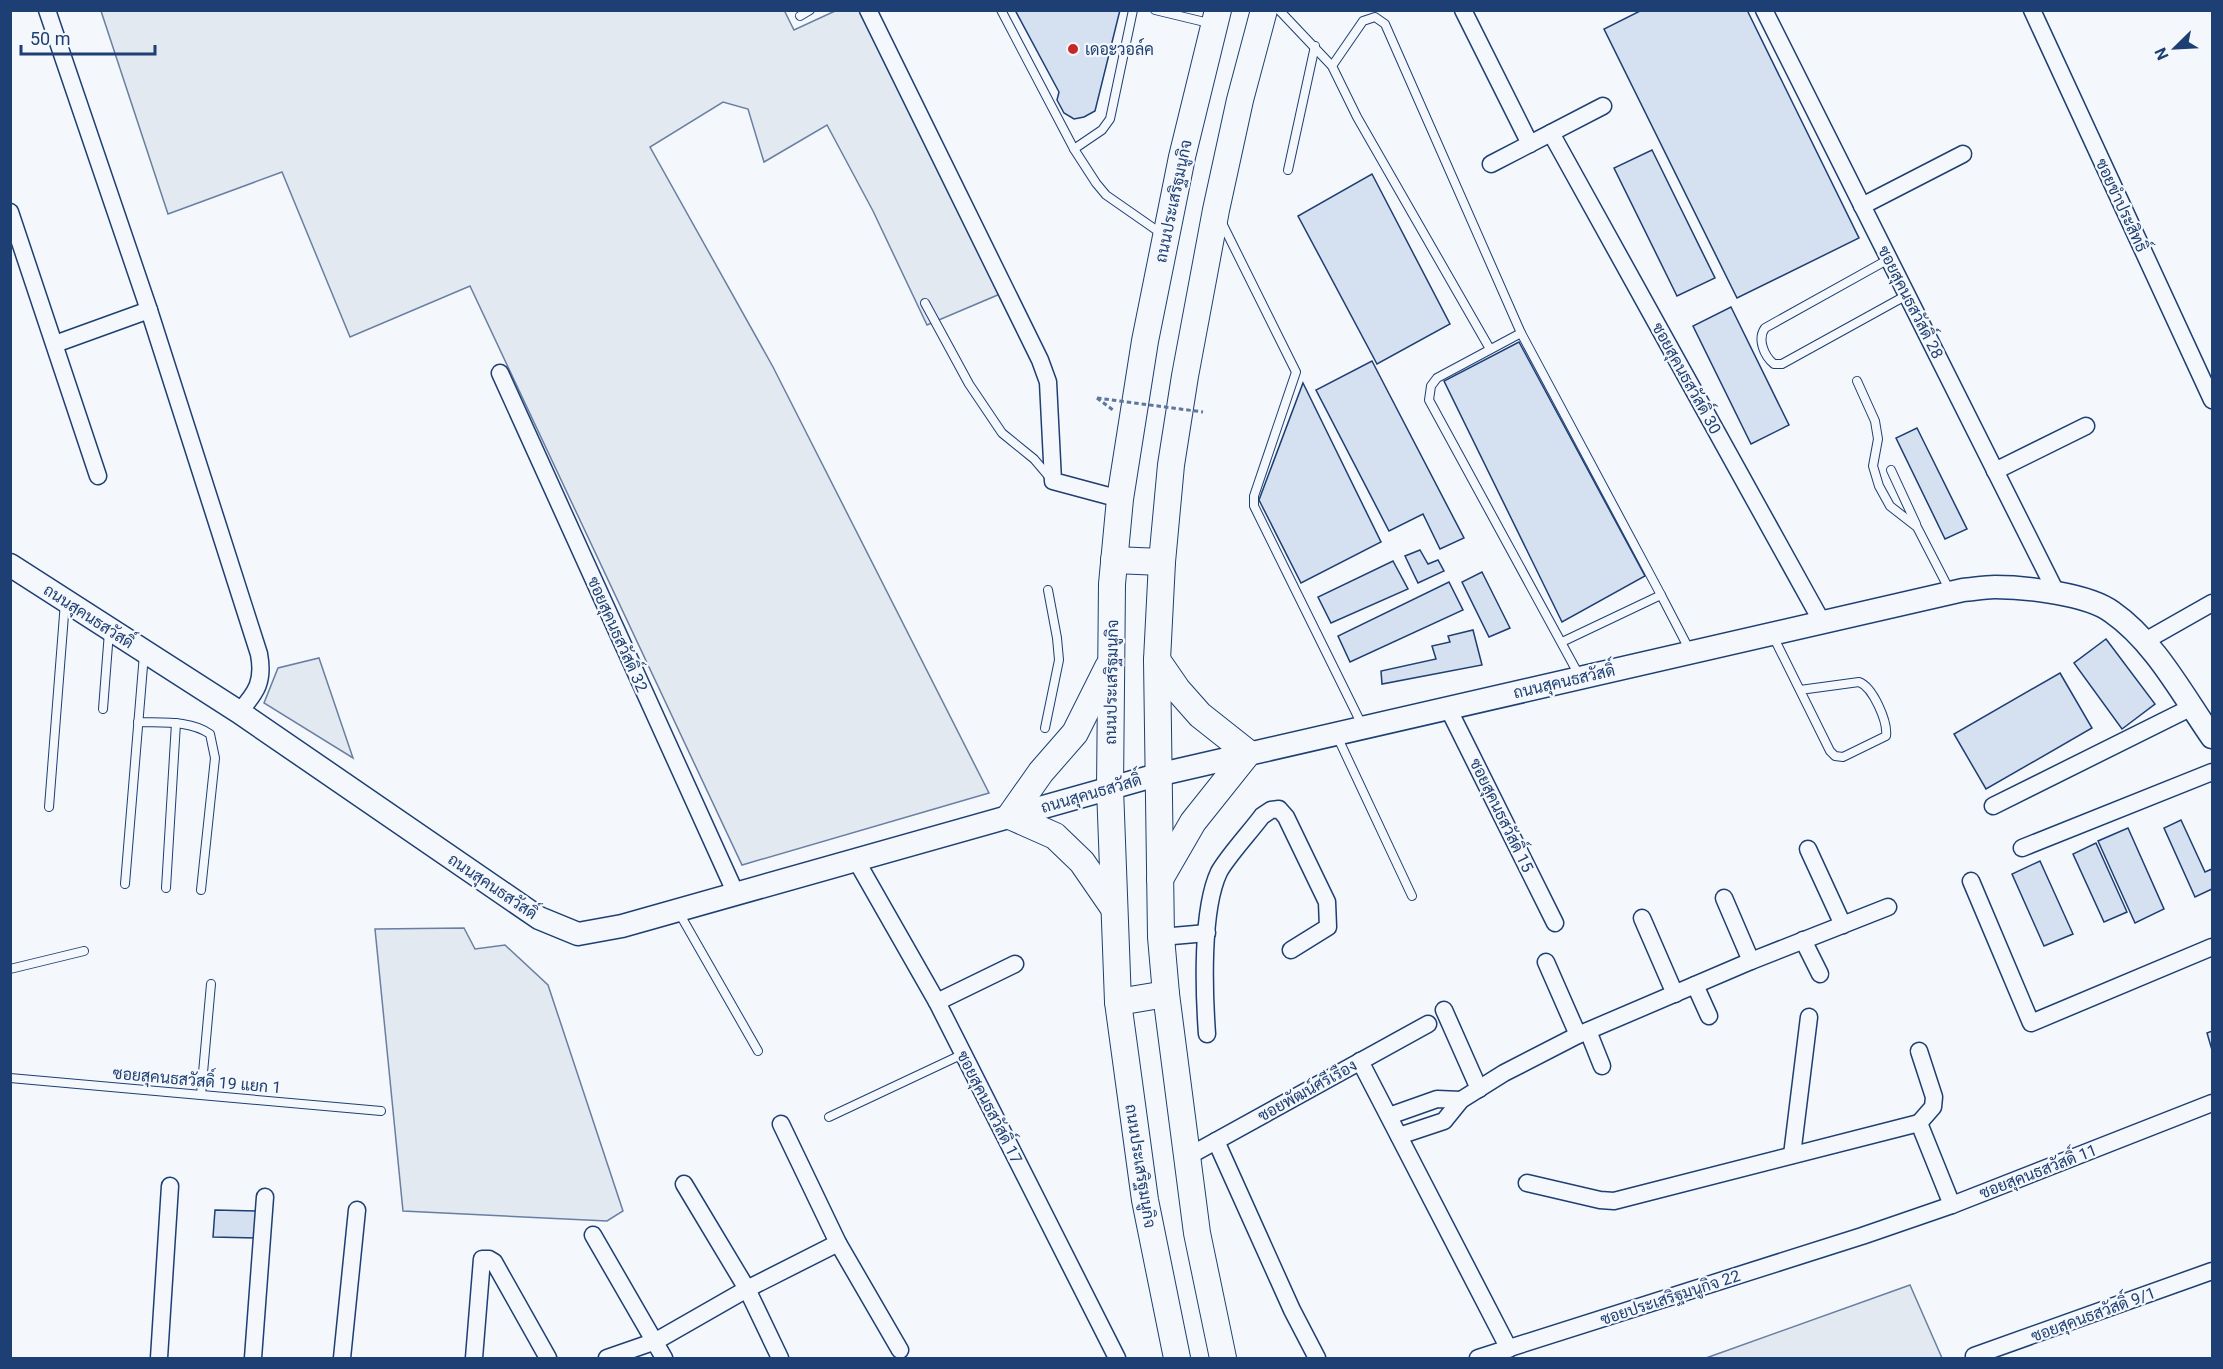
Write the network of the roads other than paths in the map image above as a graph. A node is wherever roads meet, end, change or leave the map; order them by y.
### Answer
1 (47, 10) edge
2 (810, 10) edge
3 (868, 10) edge
4 (1001, 10) edge
5 (1133, 10) edge
6 (1155, 10) edge
7 (1264, 10) edge
8 (1279, 10) edge
9 (1463, 10) edge
10 (1764, 10) edge
11 (2032, 10) edge
12 (800, 16) dead end
13 (1216, 18) edge
14 (1315, 46) junction
15 (1332, 66) junction
16 (1603, 106) dead end
17 (1551, 133) junction
18 (1530, 144) junction
19 (1074, 149) junction
20 (1963, 154) dead end
21 (1491, 164) dead end
22 (1288, 170) dead end
23 (1862, 206) junction
24 (1216, 210) junction
25 (10, 212) edge
26 (1166, 236) junction
27 (1889, 259) junction
28 (1907, 295) junction
29 (925, 303) dead end
30 (149, 310) junction
31 (1521, 333) junction
32 (55, 344) junction
33 (1490, 349) junction
34 (500, 374) dead end
35 (1857, 381) dead end
36 (2212, 400) edge
37 (2086, 426) dead end
38 (1890, 470) dead end
39 (1995, 471) junction
40 (98, 476) dead end
41 (1053, 481) junction
42 (1120, 499) junction
43 (1917, 527) junction
44 (1114, 561) junction
45 (1162, 562) junction
46 (10, 565) edge
47 (1048, 590) dead end
48 (1951, 593) junction
49 (2057, 594) junction
50 (1661, 595) junction
51 (65, 600) junction
52 (2212, 603) edge
53 (1822, 622) junction
54 (110, 629) junction
55 (1771, 634) junction
56 (2145, 641) junction
57 (1562, 642) junction
58 (144, 651) junction
59 (1691, 652) junction
60 (1157, 660) junction
61 (1110, 661) junction
62 (1580, 678) junction
63 (1800, 690) junction
64 (2192, 707) junction
65 (1448, 708) junction
66 (103, 709) dead end
67 (239, 712) junction
68 (138, 722) junction
69 (176, 723) junction
70 (1363, 727) junction
71 (1045, 729) dead end
72 (1336, 734) junction
73 (2212, 737) edge
74 (1248, 753) junction
75 (2212, 772) edge
76 (1157, 775) junction
77 (1110, 788) junction
78 (49, 807) dead end
79 (1993, 807) dead end
80 (1010, 816) junction
81 (2022, 848) dead end
82 (1808, 849) dead end
83 (856, 860) junction
84 (1160, 880) junction
85 (1971, 881) dead end
86 (125, 884) dead end
87 (166, 888) dead end
88 (201, 890) dead end
89 (736, 894) junction
90 (1412, 896) dead end
91 (1724, 898) dead end
92 (1113, 907) junction
93 (1888, 907) dead end
94 (677, 910) junction
95 (1642, 918) dead end
96 (1555, 923) dead end
97 (1843, 925) junction
98 (1207, 933) junction
99 (1161, 937) junction
100 (1803, 940) junction
101 (2212, 947) edge
102 (1291, 950) dead end
103 (84, 951) dead end
104 (1751, 961) junction
105 (1546, 962) dead end
106 (1015, 964) dead end
107 (10, 969) edge
108 (1820, 974) dead end
109 (211, 984) dead end
110 (1695, 985) junction
111 (1166, 994) junction
112 (1675, 994) junction
113 (937, 1002) junction
114 (1118, 1002) junction
115 (1444, 1011) dead end
116 (1709, 1016) dead end
117 (1809, 1017) dead end
118 (1428, 1024) dead end
119 (1583, 1033) junction
120 (1208, 1034) dead end
121 (758, 1051) dead end
122 (1919, 1051) dead end
123 (963, 1054) junction
124 (1360, 1061) junction
125 (1602, 1066) dead end
126 (10, 1078) edge
127 (1479, 1089) junction
128 (201, 1095) junction
129 (1461, 1100) junction
130 (2212, 1103) edge
131 (381, 1111) dead end
132 (1389, 1116) junction
133 (829, 1117) dead end
134 (1919, 1122) junction
135 (781, 1124) dead end
136 (1399, 1136) junction
137 (1216, 1141) junction
138 (1792, 1155) junction
139 (1187, 1157) junction
140 (1527, 1183) dead end
141 (684, 1184) dead end
142 (170, 1186) dead end
143 (265, 1197) dead end
144 (1952, 1205) junction
145 (357, 1210) dead end
146 (593, 1235) dead end
147 (1862, 1236) joint
148 (838, 1243) junction
149 (2212, 1271) edge
150 (747, 1289) junction
151 (656, 1341) junction
152 (1509, 1348) junction
153 (900, 1350) dead end
154 (1974, 1356) dead end
155 (159, 1359) edge
156 (253, 1359) edge
157 (342, 1359) edge
158 (474, 1359) edge
159 (548, 1359) edge
160 (607, 1359) edge
161 (664, 1359) edge
162 (780, 1359) edge
163 (1117, 1359) edge
164 (1177, 1359) edge
165 (1223, 1359) edge
166 (1317, 1359) edge
167 (1478, 1359) edge

1 - 30 street
2 - 12 lane
3 - 41 street
4 - 19 lane
5 - 19 lane
6 - 13 lane
7 - 24 main road
8 - 14 lane
9 - 18 street
10 - 23 street, ซอยสุคนธสวัสดิ์ 28
11 - 36 street, ซอยขำประสิทธิ์
13 - 26 main road, ถนนประเสริฐมนูกิจ
14 - 15 lane
14 - 22 lane
15 - 31 lane
15 - 33 lane
16 - 17 street
17 - 18 street
17 - 53 street, ซอยสุคนธสวัสดิ์ 30
18 - 21 street
19 - 26 lane
20 - 23 street
23 - 27 street, ซอยสุคนธสวัสดิ์ 28
24 - 45 main road
24 - 70 lane
25 - 32 street
26 - 42 main road, ถนนประเสริฐมนูกิจ
27 - 28 street, ซอยสุคนธสวัสดิ์ 28
27 - 28 lane
28 - 39 street, ซอยสุคนธสวัสดิ์ 28
29 - 41 lane
30 - 32 street
30 - 67 street
31 - 33 lane
31 - 50 lane
32 - 40 street
33 - 57 lane
34 - 89 street, ซอยสุคนธสวัสดิ์ 32
35 - 43 lane
37 - 39 street
38 - 43 lane
39 - 49 street, ซอยสุคนธสวัสดิ์ 28
41 - 42 street
42 - 44 main road, ถนนประเสริฐมนูกิจ
43 - 48 lane
44 - 45 main road
44 - 61 main road, ถนนประเสริฐมนูกิจ
45 - 60 main road
46 - 51 main road, ถนนสุคนธสวัสดิ์
47 - 71 lane
48 - 49 main road, ถนนสุคนธสวัสดิ์
48 - 53 main road, ถนนสุคนธสวัสดิ์
49 - 56 main road, ถนนสุคนธสวัสดิ์
50 - 57 lane
50 - 59 lane
51 - 54 main road, ถนนสุคนธสวัสดิ์
51 - 78 lane
52 - 56 street
53 - 55 main road, ถนนสุคนธสวัสดิ์
54 - 58 main road, ถนนสุคนธสวัสดิ์
54 - 66 lane
55 - 59 main road, ถนนสุคนธสวัสดิ์
55 - 63 lane
56 - 64 main road, ถนนสุคนธสวัสดิ์
57 - 62 lane
58 - 67 main road, ถนนสุคนธสวัสดิ์
58 - 68 lane
59 - 62 main road, ถนนสุคนธสวัสดิ์
60 - 74 main road
60 - 76 main road
61 - 77 main road, ถนนประเสริฐมนูกิจ
61 - 80 main road
62 - 65 main road, ถนนสุคนธสวัสดิ์
63 - 63 lane
64 - 73 main road, ถนนสุคนธสวัสดิ์
64 - 79 street
65 - 70 main road, ถนนสุคนธสวัสดิ์
65 - 96 street, ซอยสุคนธสวัสดิ์ 15
67 - 94 main road, ถนนสุคนธสวัสดิ์
68 - 69 lane
68 - 86 lane
69 - 87 lane
69 - 88 lane
70 - 72 main road, ถนนสุคนธสวัสดิ์
72 - 74 main road, ถนนสุคนธสวัสดิ์
72 - 90 lane
74 - 76 main road, ถนนสุคนธสวัสดิ์
74 - 84 main road
75 - 81 street
76 - 77 main road, ถนนสุคนธสวัสดิ์
76 - 84 main road
77 - 80 main road, ถนนสุคนธสวัสดิ์
77 - 92 main road, ถนนประเสริฐมนูกิจ
80 - 83 main road, ถนนสุคนธสวัสดิ์
80 - 92 main road
82 - 97 street
83 - 89 main road, ถนนสุคนธสวัสดิ์
83 - 113 street, ซอยสุคนธสวัสดิ์ 17
84 - 99 main road
85 - 101 street
89 - 94 main road, ถนนสุคนธสวัสดิ์
91 - 104 street
92 - 114 main road, ถนนประเสริฐมนูกิจ
93 - 97 street
94 - 121 lane
95 - 112 street
97 - 100 street
98 - 99 street
98 - 102 street
98 - 120 street
99 - 111 main road
100 - 104 street
100 - 108 street
103 - 107 lane
104 - 110 street
105 - 119 street
106 - 113 street
109 - 128 lane
110 - 112 street
110 - 116 street
111 - 114 main road
111 - 139 main road
112 - 119 street
113 - 123 street, ซอยสุคนธสวัสดิ์ 17
114 - 164 main road, ถนนประเสริฐมนูกิจ
115 - 127 street
117 - 138 street
118 - 124 street, ซอยพัฒน์ศรีเรือง
119 - 125 street
119 - 127 street
122 - 134 street
123 - 133 lane
123 - 163 street, ซอยสุคนธสวัสดิ์ 17
124 - 132 street
124 - 137 street, ซอยพัฒน์ศรีเรือง
126 - 128 lane, ซอยสุคนธสวัสดิ์ 19 แยก 1
127 - 129 street
128 - 131 lane, ซอยสุคนธสวัสดิ์ 19 แยก 1
129 - 132 street
129 - 136 street
130 - 144 street, ซอยสุคนธสวัสดิ์ 11
132 - 136 street
134 - 138 street
134 - 144 street
135 - 148 street
136 - 152 street
137 - 139 street, ซอยพัฒน์ศรีเรือง
137 - 166 street
138 - 140 street
139 - 165 main road
141 - 150 street
142 - 155 street
143 - 156 street
144 - 147 street, ซอยสุคนธสวัสดิ์ 11
145 - 157 street
146 - 151 street
147 - 152 street, ซอยประเสริฐมนูกิจ 22
148 - 150 street
148 - 153 street
149 - 154 street, ซอยสุคนธสวัสดิ์ 9/1
150 - 151 street
150 - 162 street
151 - 160 street
151 - 161 street
152 - 167 street, ซอยประเสริฐมนูกิจ 22
158 - 159 street

